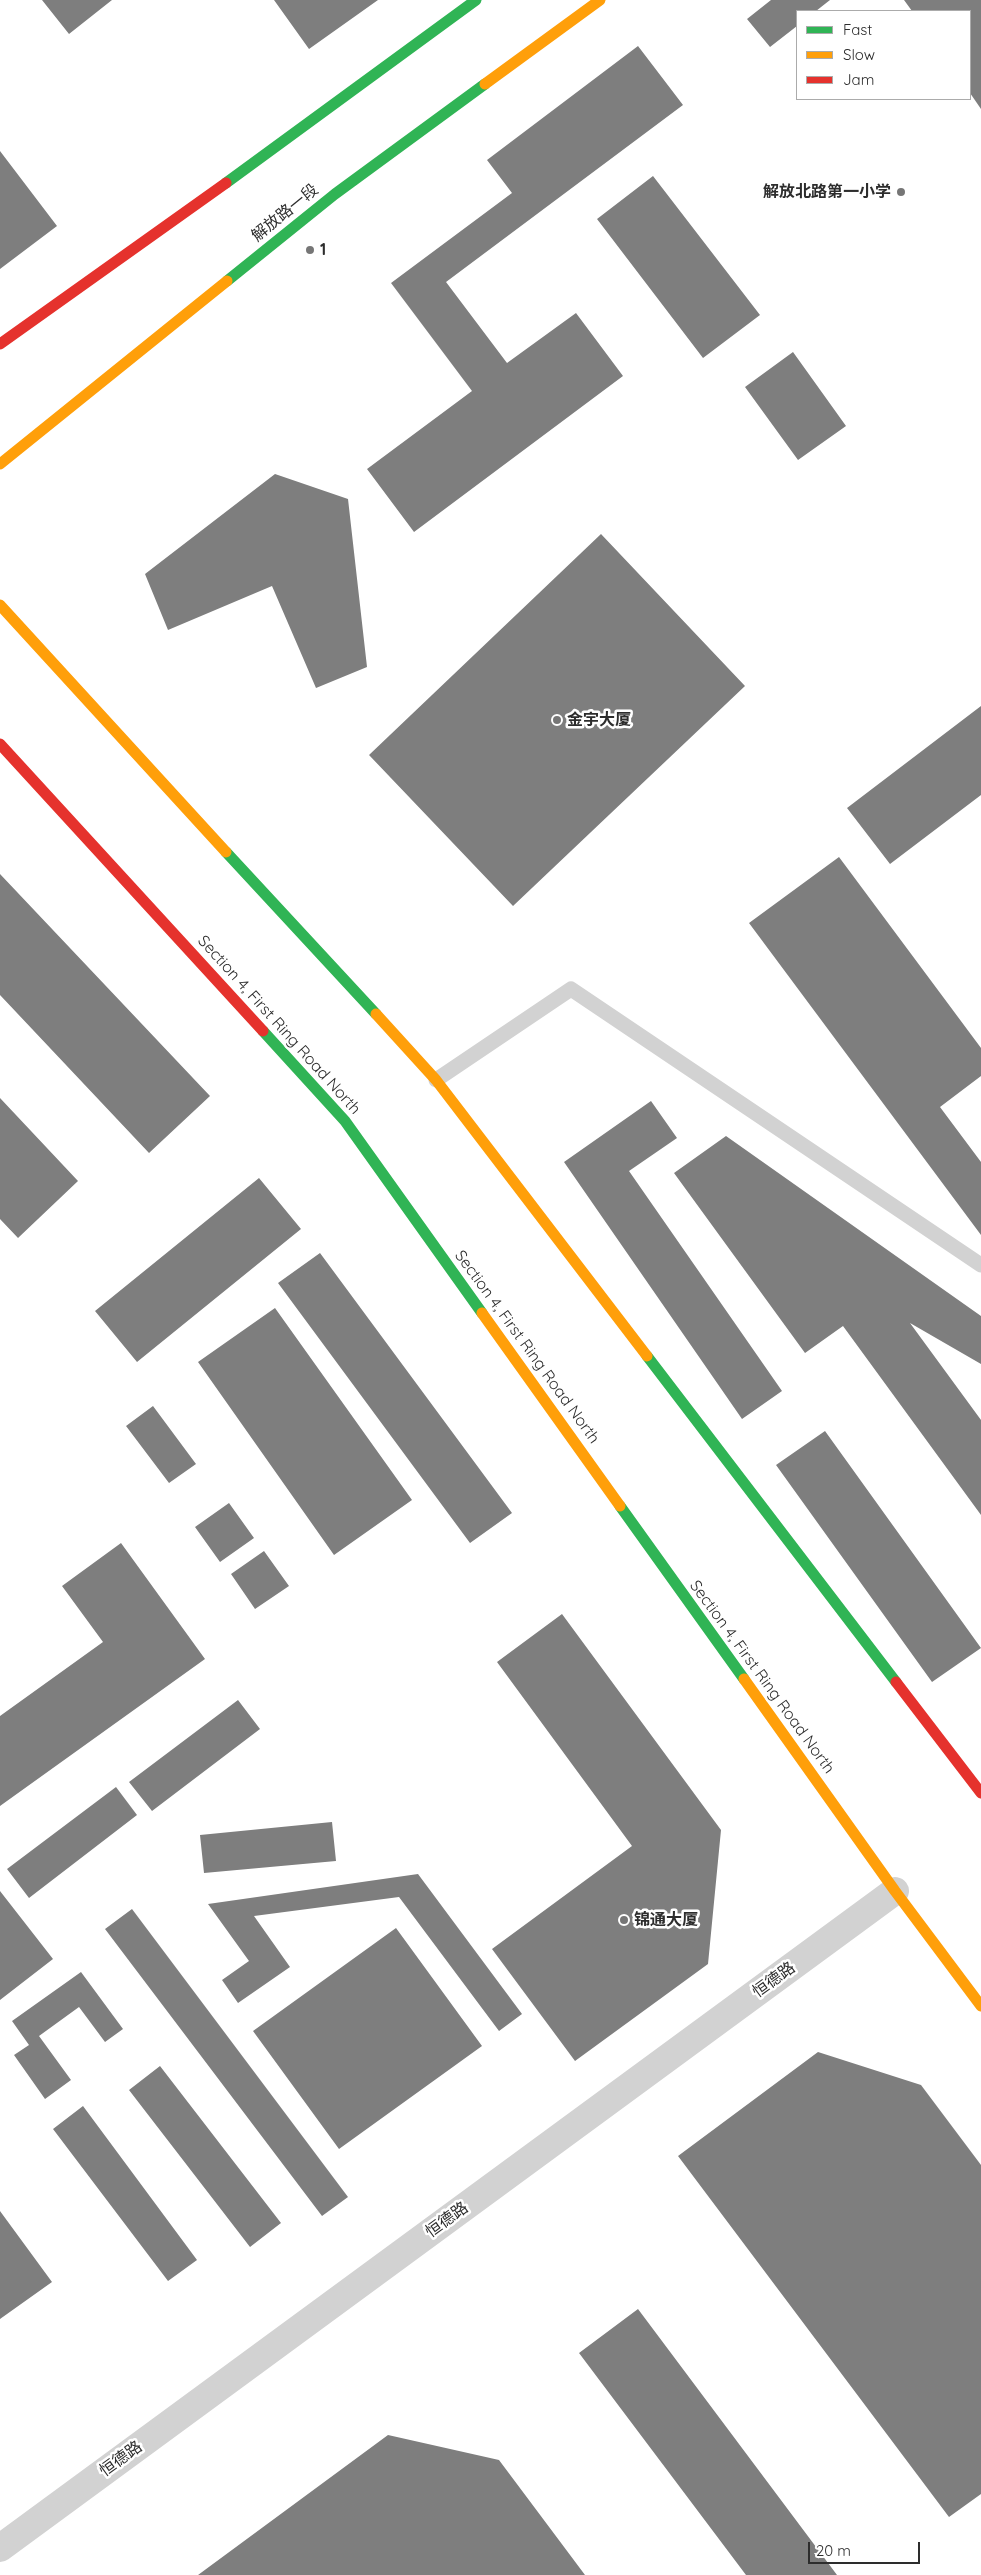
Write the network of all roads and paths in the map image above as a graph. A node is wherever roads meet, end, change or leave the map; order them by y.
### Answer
1 (476, 0) edge
2 (600, 0) edge
3 (0, 344) edge
4 (0, 464) edge
5 (0, 605) edge
6 (0, 744) edge
7 (436, 1080) junction
8 (981, 1265) edge
9 (981, 1793) edge
10 (895, 1891) junction
11 (981, 2006) edge
12 (0, 2548) edge

1 - 3 main road
2 - 4 main road, 解放路一段
5 - 7 main road
6 - 10 main road, Section 4, First Ring Road North
7 - 8 lane
7 - 9 main road
10 - 11 main road, Section 4, First Ring Road North
10 - 12 street, 恒德路

